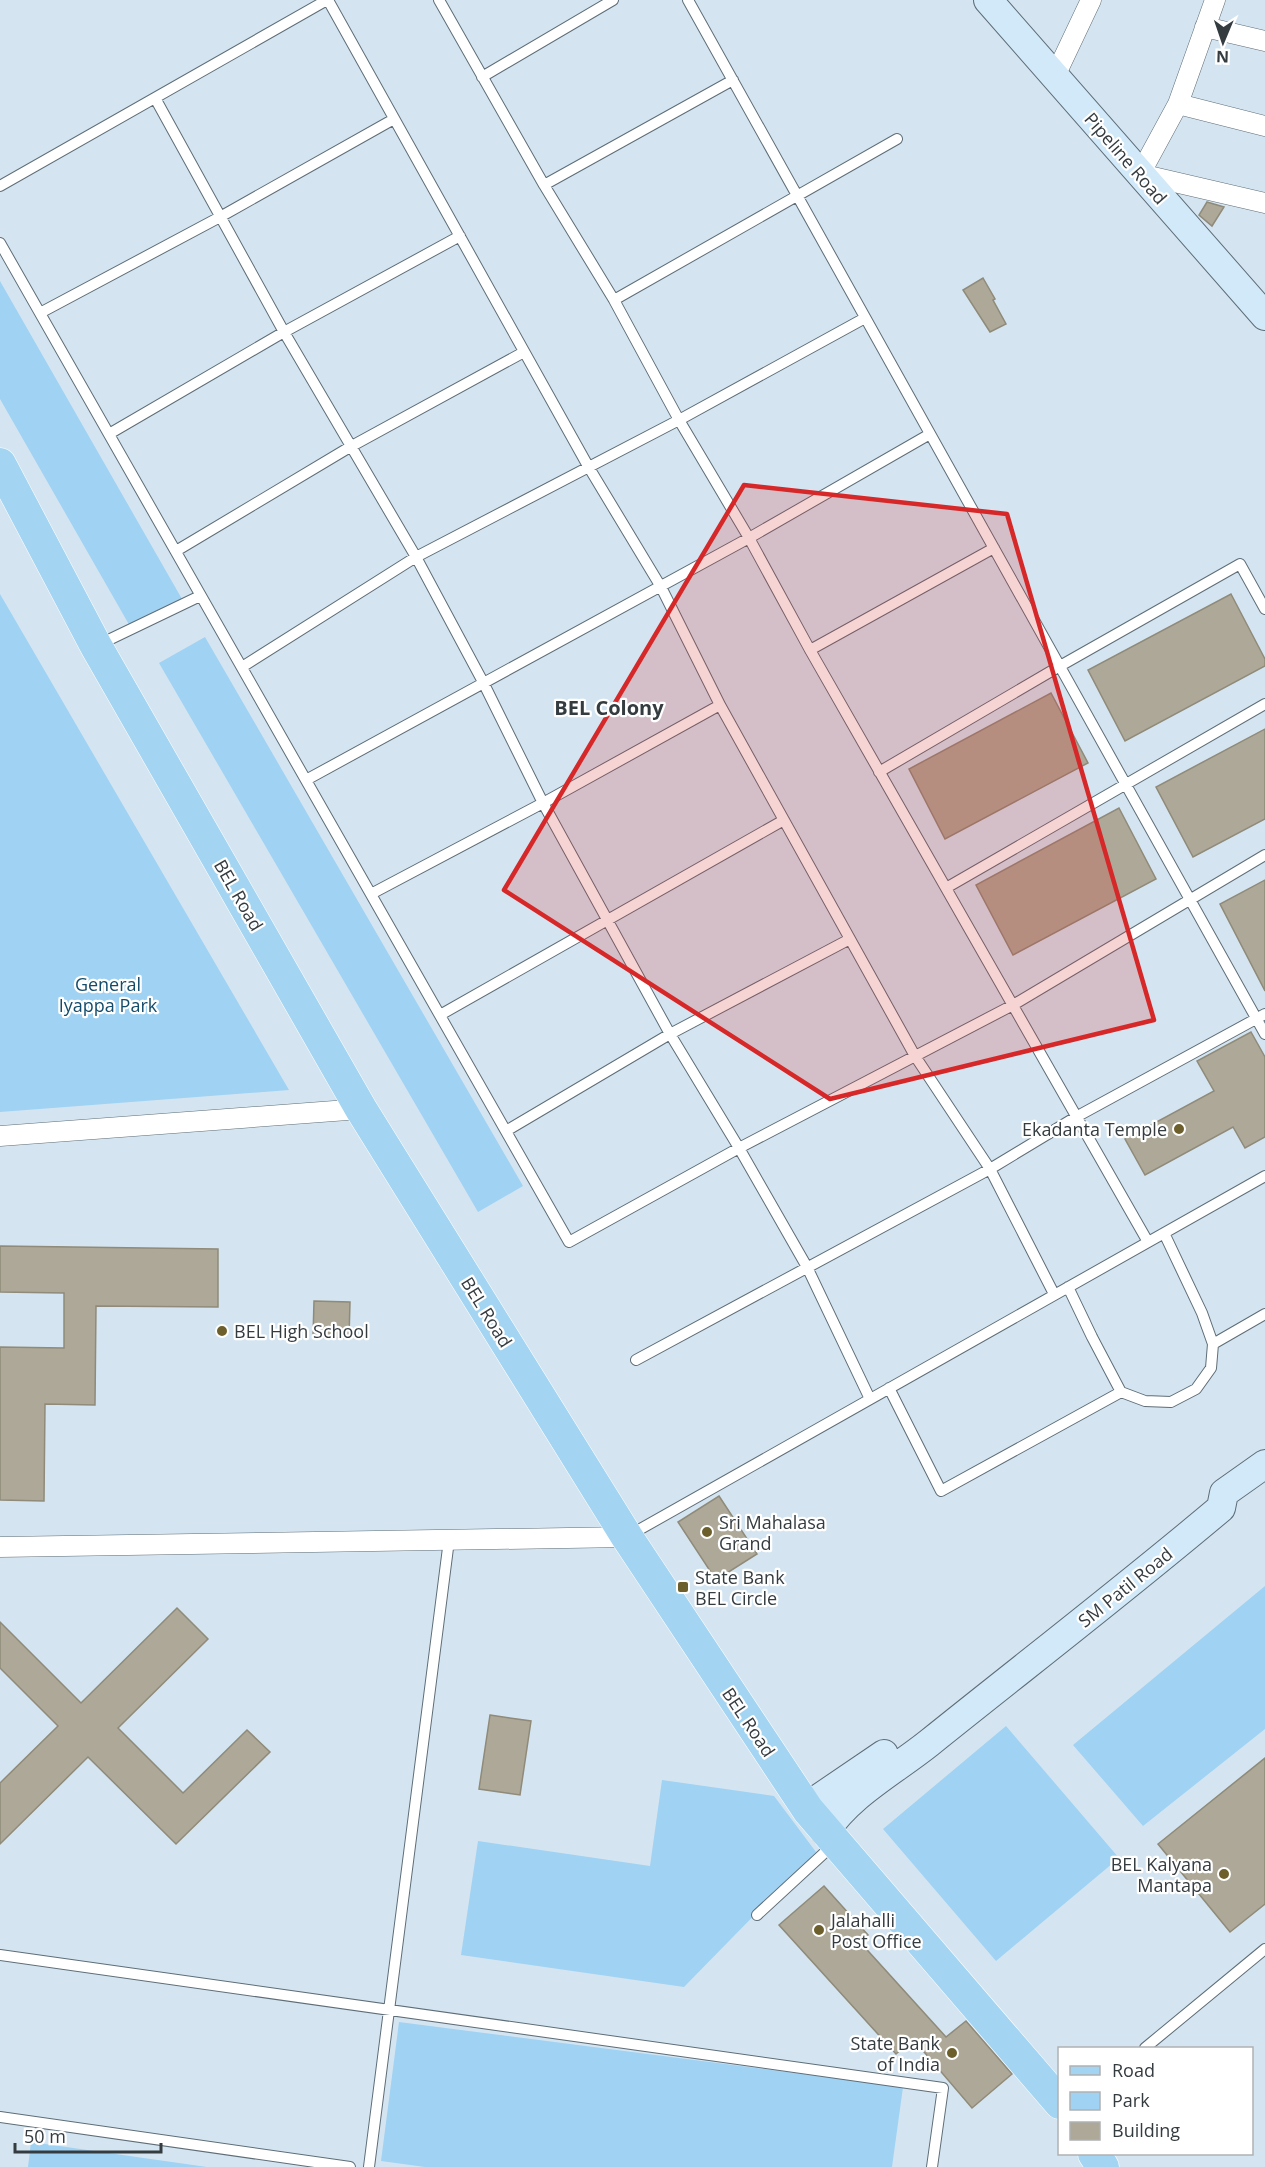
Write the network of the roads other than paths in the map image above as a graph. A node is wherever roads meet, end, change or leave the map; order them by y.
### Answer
1 (328, 0) edge
2 (439, 0) edge
3 (612, 0) edge
4 (688, 0) edge
5 (988, 0) edge
6 (1091, 0) edge
7 (1215, 0) edge
8 (1205, 27) junction
9 (1265, 41) edge
10 (1055, 76) junction
11 (482, 77) junction
12 (733, 80) junction
13 (155, 98) junction
14 (1178, 104) junction
15 (394, 118) junction
16 (1265, 126) edge
17 (897, 139) dead end
18 (1140, 174) junction
19 (544, 185) junction
20 (0, 186) edge
21 (797, 195) junction
22 (1265, 203) edge
23 (220, 217) junction
24 (460, 236) junction
25 (0, 243) edge
26 (614, 300) junction
27 (40, 313) junction
28 (1265, 316) edge
29 (865, 318) junction
30 (284, 332) junction
31 (524, 352) junction
32 (679, 420) junction
33 (109, 434) junction
34 (930, 434) junction
35 (351, 447) junction
36 (0, 464) edge
37 (588, 466) junction
38 (749, 538) junction
39 (994, 549) junction
40 (176, 551) junction
41 (416, 557) junction
42 (661, 587) junction
43 (200, 596) junction
44 (1265, 609) edge
45 (96, 646) junction
46 (810, 650) junction
47 (1059, 666) junction
48 (242, 667) junction
49 (483, 682) junction
50 (1265, 704) edge
51 (720, 705) junction
52 (879, 772) junction
53 (306, 780) junction
54 (1125, 784) junction
55 (543, 803) junction
56 (784, 820) junction
57 (1265, 855) edge
58 (946, 888) junction
59 (371, 894) junction
60 (1190, 900) junction
61 (607, 920) junction
62 (850, 939) junction
63 (1013, 1005) junction
64 (440, 1015) junction
65 (1261, 1016) edge
66 (670, 1034) junction
67 (1265, 1034) edge
68 (915, 1056) junction
69 (361, 1109) junction
70 (1076, 1117) junction
71 (506, 1131) junction
72 (0, 1136) edge
73 (739, 1148) junction
74 (990, 1169) junction
75 (1265, 1176) edge
76 (1164, 1233) junction
77 (1148, 1242) junction
78 (807, 1267) junction
79 (1068, 1287) junction
80 (1054, 1294) junction
81 (1265, 1314) edge
82 (1213, 1344) junction
83 (636, 1360) dead end
84 (889, 1388) junction
85 (1121, 1392) junction
86 (870, 1399) junction
87 (1265, 1464) edge
88 (1224, 1493) junction
89 (627, 1537) junction
90 (449, 1540) junction
91 (0, 1547) edge
92 (806, 1807) junction
93 (830, 1837) junction
94 (757, 1915) dead end
95 (1265, 1949) edge
96 (0, 1955) edge
97 (388, 2010) junction
98 (1147, 2047) edge
99 (1058, 2102) edge
100 (0, 2117) edge
101 (350, 2167) edge
102 (369, 2167) edge
103 (932, 2167) edge

1 - 13 lane
1 - 15 lane
2 - 11 lane
3 - 11 lane
4 - 12 lane
5 - 10 street, Pipeline Road
6 - 10 street
7 - 8 street
8 - 9 street
8 - 14 street
10 - 18 street, Pipeline Road
11 - 19 lane
12 - 19 lane
12 - 21 lane
13 - 20 lane
13 - 23 lane
14 - 16 street
14 - 18 street
15 - 23 lane
15 - 24 lane
17 - 21 lane
18 - 22 street
18 - 28 street, Pipeline Road
19 - 26 lane
21 - 26 lane
21 - 29 lane
23 - 27 lane
23 - 30 lane
24 - 30 lane
24 - 31 lane
25 - 27 lane
26 - 32 lane
27 - 33 lane
29 - 32 lane
29 - 34 lane
30 - 33 lane
30 - 35 lane
31 - 35 lane
31 - 37 lane
32 - 37 lane
32 - 38 lane
33 - 40 lane
34 - 38 lane
34 - 39 lane
35 - 40 lane
35 - 41 lane
36 - 45 main road, BEL Road
37 - 41 lane
37 - 42 lane
38 - 42 lane
38 - 46 lane
39 - 46 lane
39 - 47 lane
40 - 43 lane
41 - 48 lane
41 - 49 lane
42 - 49 lane
42 - 51 lane
43 - 45 lane
43 - 48 lane
44 - 47 lane
45 - 69 main road, BEL Road
46 - 52 lane
47 - 52 lane
47 - 54 lane
48 - 53 lane
49 - 53 lane
49 - 55 lane
50 - 54 lane
51 - 55 lane
51 - 56 lane
52 - 58 lane
53 - 59 lane
54 - 58 lane
54 - 60 lane
55 - 59 lane
55 - 61 lane
56 - 61 lane
56 - 62 lane
57 - 60 lane
58 - 63 lane
59 - 64 lane
60 - 63 lane
60 - 65 lane
61 - 64 lane
61 - 66 lane
62 - 66 lane
62 - 68 lane
63 - 68 lane
63 - 70 lane
64 - 71 lane
65 - 67 lane
65 - 70 lane
66 - 71 lane
66 - 73 lane
68 - 73 lane
68 - 74 lane
69 - 72 street
69 - 89 main road, BEL Road
70 - 74 lane
70 - 77 lane
71 - 73 lane
73 - 78 lane
74 - 78 lane
74 - 80 lane
75 - 76 lane
76 - 77 lane
76 - 82 lane
77 - 79 lane
78 - 83 lane
78 - 86 lane
79 - 80 lane
79 - 85 lane
80 - 84 lane
81 - 82 lane
82 - 85 lane
84 - 85 lane
84 - 86 lane
86 - 89 lane
87 - 88 street, SM Patil Road
88 - 92 street
88 - 93 street, SM Patil Road
89 - 90 street
89 - 92 main road, BEL Road
90 - 91 street
90 - 97 lane
92 - 93 main road, BEL Road
93 - 94 lane
93 - 99 main road, BEL Road
95 - 98 lane
96 - 97 lane
97 - 102 lane
97 - 103 lane
100 - 101 lane

